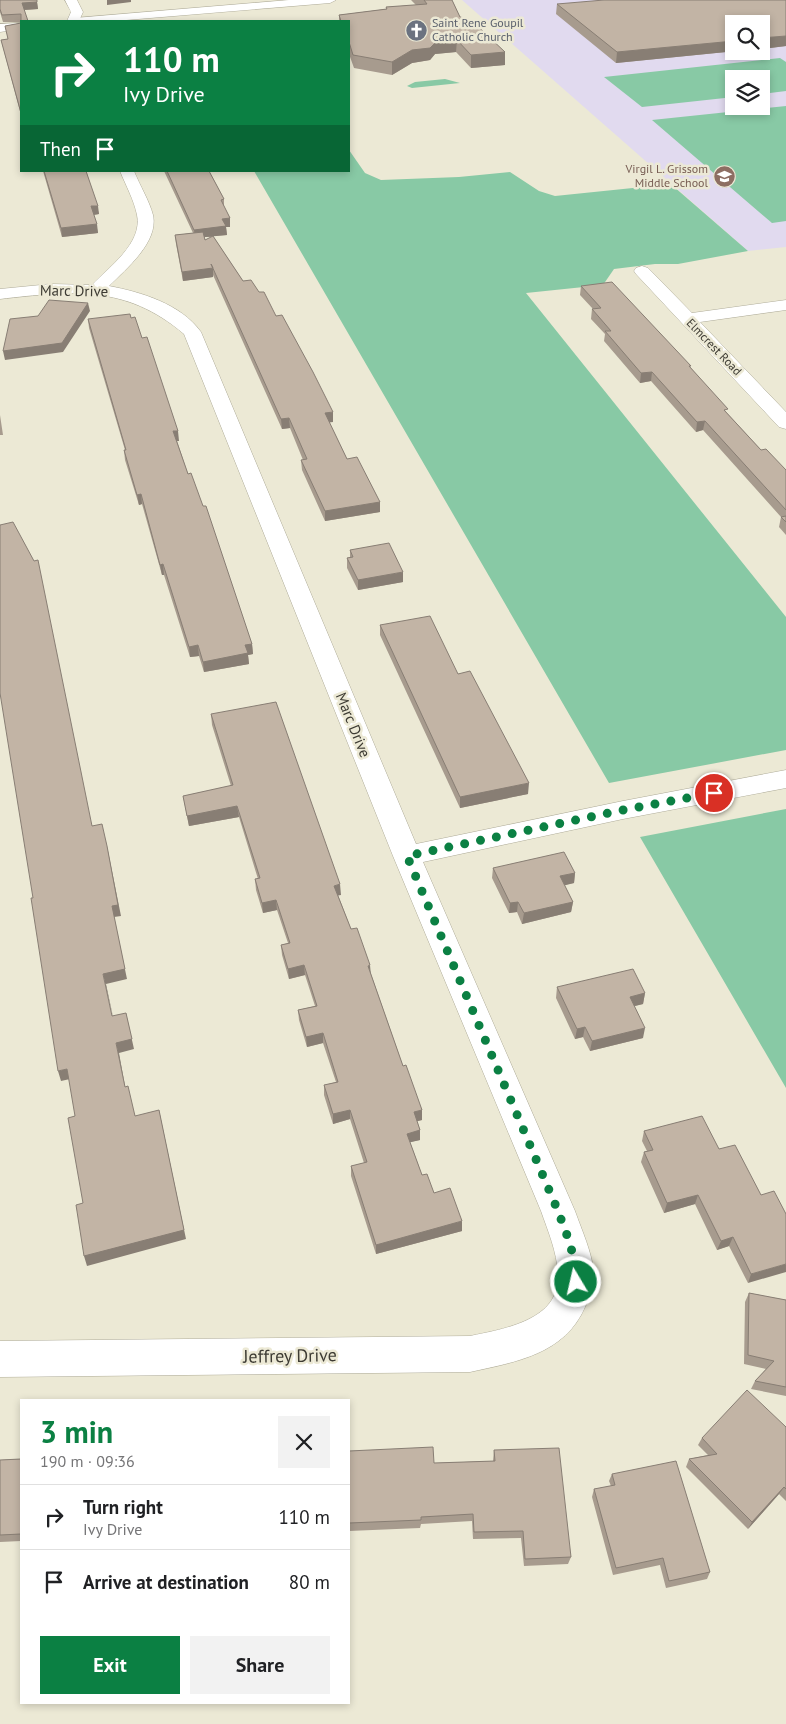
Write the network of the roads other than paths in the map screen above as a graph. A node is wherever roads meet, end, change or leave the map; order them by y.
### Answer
1 (71, 0) edge
2 (330, 0) edge
3 (74, 20) edge
4 (86, 20) edge
5 (20, 26) edge
6 (0, 28) edge
7 (126, 172) edge
8 (642, 271) dead end
9 (97, 289) junction
10 (0, 294) edge
11 (786, 305) edge
12 (687, 319) junction
13 (786, 423) edge
14 (786, 779) edge
15 (407, 856) junction
16 (568, 1309) joint
17 (0, 1359) edge

1 - 3 street
2 - 4 street
5 - 6 street
7 - 9 street
8 - 12 street, Elmcrest Road
9 - 10 street, Marc Drive
9 - 15 street, Marc Drive
11 - 12 street
12 - 13 street, Elmcrest Road
14 - 15 street
15 - 16 street, Marc Drive
16 - 17 street, Jeffrey Drive

